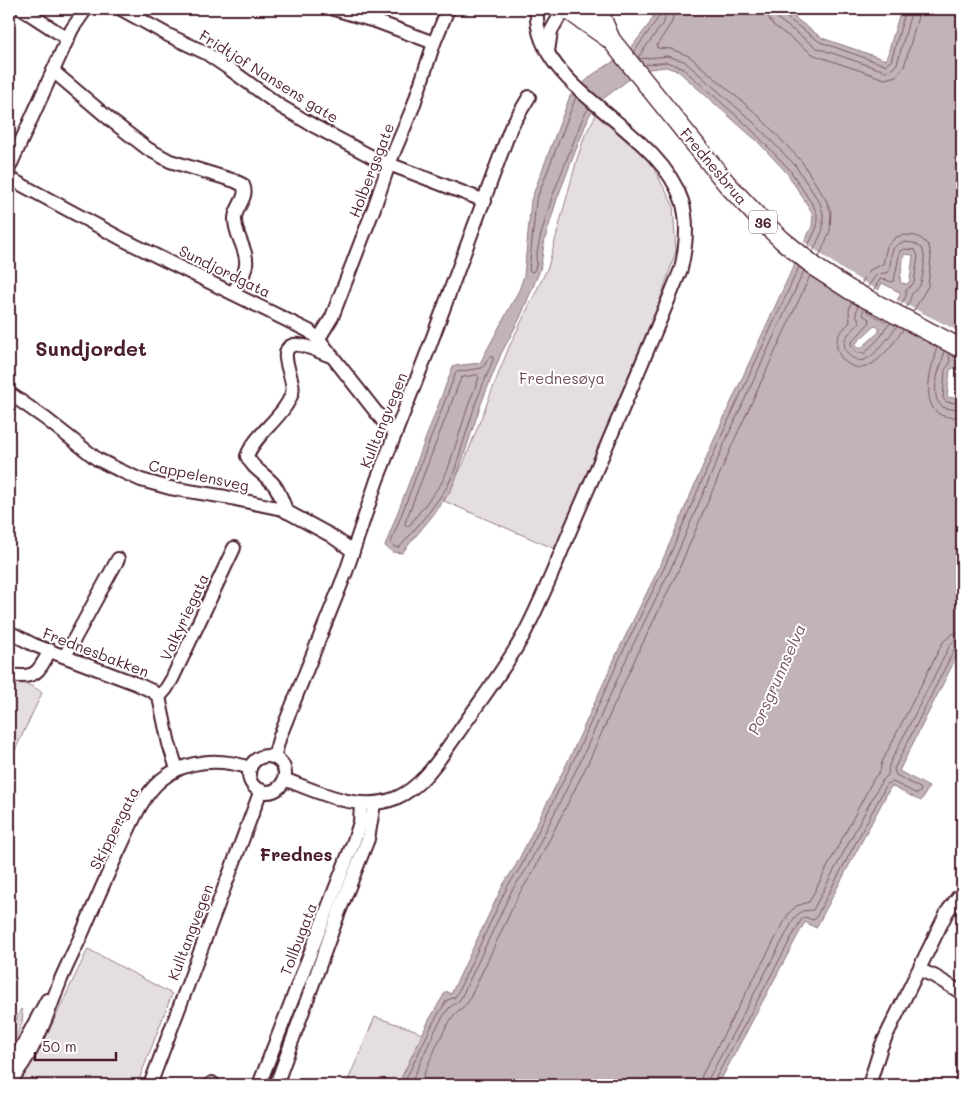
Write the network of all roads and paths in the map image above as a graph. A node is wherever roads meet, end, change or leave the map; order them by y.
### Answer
1 (22, 9) edge
2 (86, 9) edge
3 (121, 9) edge
4 (448, 9) edge
5 (537, 9) edge
6 (565, 9) edge
7 (598, 9) edge
8 (339, 10) edge
9 (68, 38) junction
10 (611, 40) junction
11 (434, 43) junction
12 (548, 52) junction
13 (53, 71) junction
14 (529, 97) dead end
15 (389, 164) junction
16 (9, 168) edge
17 (9, 178) edge
18 (485, 201) junction
19 (233, 293) junction
20 (318, 340) junction
21 (962, 349) edge
22 (331, 356) junction
23 (9, 393) edge
24 (396, 433) junction
25 (287, 512) junction
26 (234, 548) dead end
27 (353, 551) junction
28 (118, 559) dead end
29 (9, 632) edge
30 (50, 650) junction
31 (65, 656) junction
32 (9, 674) edge
33 (159, 697) junction
34 (274, 757) junction
35 (250, 768) junction
36 (177, 769) junction
37 (284, 779) junction
38 (261, 790) junction
39 (367, 804) junction
40 (962, 894) edge
41 (920, 970) junction
42 (61, 979) junction
43 (962, 993) edge
44 (9, 1063) edge
45 (9, 1083) edge
46 (150, 1085) edge
47 (259, 1085) edge
48 (276, 1085) edge
49 (869, 1085) edge

1 - 9 street
2 - 9 street
3 - 15 street, Fridtjof Nansens gate
4 - 11 street, Holbergsgate
5 - 12 street
6 - 10 highway, 36
6 - 12 street
7 - 10 highway, 36
8 - 11 street
9 - 13 street
10 - 21 highway, Frednesbrua / 36
11 - 15 street, Holbergsgate
12 - 39 street
13 - 16 street
13 - 19 street
14 - 18 street, Kulltangvegen
15 - 18 street, Fridtjof Nansens gate
15 - 20 street, Holbergsgate
17 - 19 street, Sundjordgata
18 - 24 street, Kulltangvegen
19 - 20 street, Sundjordgata
20 - 22 street, Sundjordgata
22 - 24 street, Sundjordgata
22 - 25 street, Cappelensveg
23 - 25 street, Cappelensveg
24 - 27 street, Kulltangvegen
25 - 27 street, Cappelensveg
26 - 33 street, Valkyriegata
27 - 34 street, Kulltangvegen
28 - 31 street
29 - 30 street, Frednesbakken
30 - 31 street, Frednesbakken
30 - 32 street
31 - 33 street, Frednesbakken
33 - 36 street, Frednesbakken
34 - 35 street
34 - 37 street
35 - 36 street, Skippergata
35 - 38 street
36 - 42 street, Skippergata
37 - 38 street
37 - 39 street
38 - 46 street, Kulltangvegen
39 - 47 street, Tollbugata
39 - 48 street
40 - 41 street
41 - 43 street
41 - 49 street
42 - 44 street, Skippergata
42 - 45 street, Skippergata

